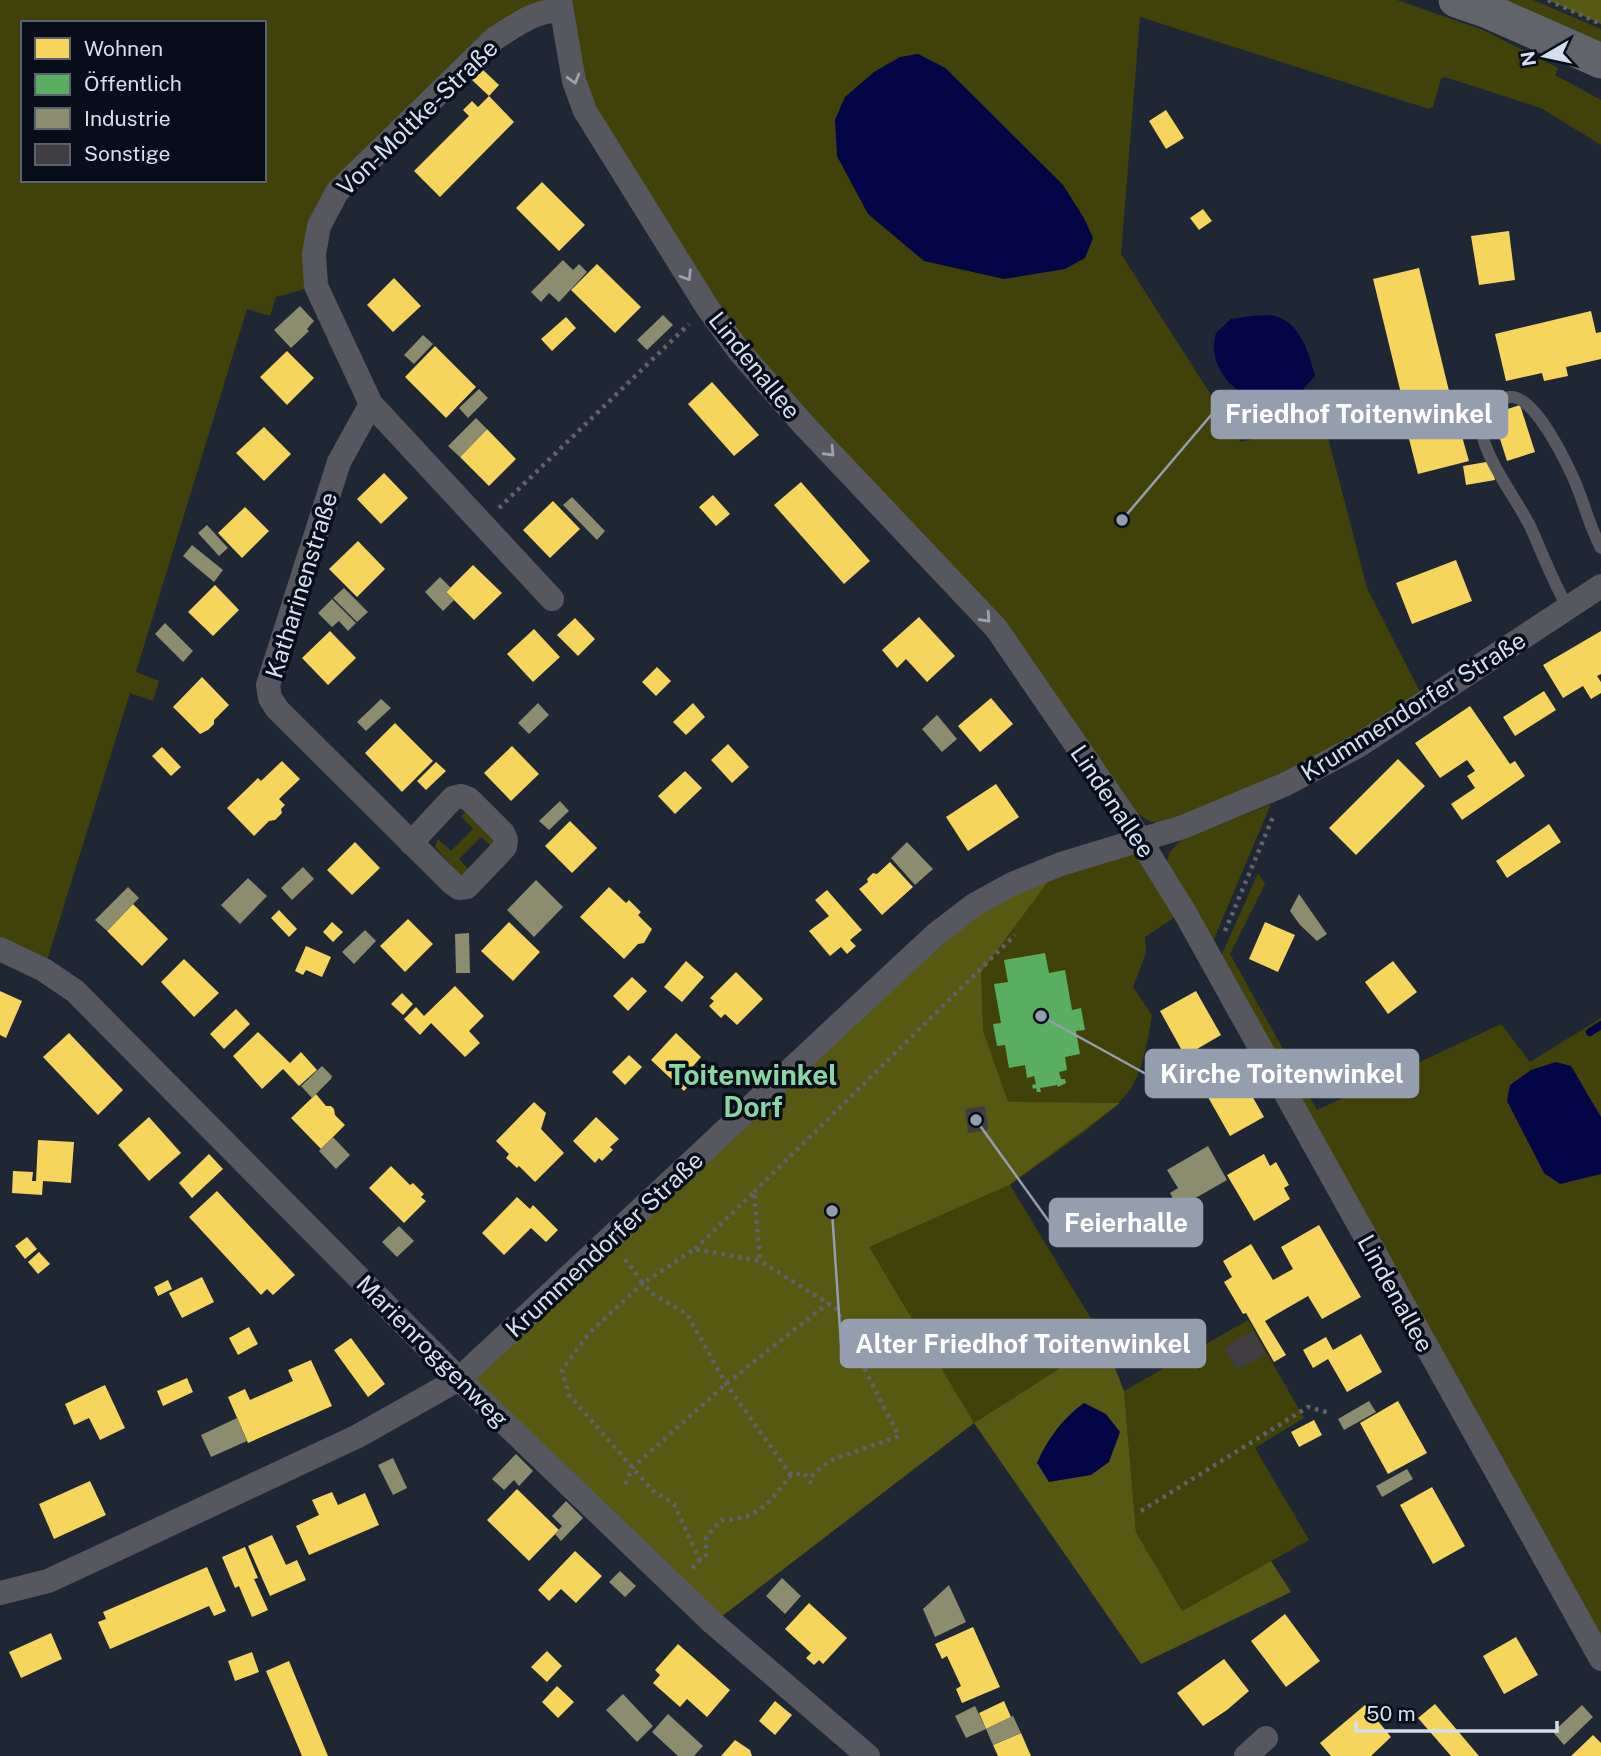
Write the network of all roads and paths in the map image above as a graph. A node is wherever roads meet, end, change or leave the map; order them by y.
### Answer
1 (1456, 0) edge
2 (1548, 0) edge
3 (560, 6) edge
4 (1601, 24) edge
5 (1601, 61) edge
6 (707, 307) junction
7 (371, 404) junction
8 (483, 523) junction
9 (1601, 548) edge
10 (1601, 586) edge
11 (552, 599) dead end
12 (1568, 608) junction
13 (1286, 784) junction
14 (1141, 841) junction
15 (411, 843) dead end
16 (1015, 935) dead end
17 (0, 949) edge
18 (1211, 960) junction
19 (754, 1192) junction
20 (610, 1238) junction
21 (695, 1249) junction
22 (760, 1261) junction
23 (643, 1283) junction
24 (828, 1303) junction
25 (458, 1379) junction
26 (726, 1384) junction
27 (1330, 1413) dead end
28 (632, 1468) junction
29 (791, 1475) junction
30 (808, 1479) junction
31 (625, 1484) dead end
32 (815, 1488) dead end
33 (1141, 1511) dead end
34 (700, 1561) junction
35 (673, 1584) junction
36 (0, 1593) edge
37 (1601, 1659) edge
38 (1266, 1738) dead end
39 (868, 1756) edge
40 (1246, 1756) edge

1 - 5 street
2 - 4 path
3 -> 6 street, Lindenallee
3 - 7 street, Von-Moltke-Straße
6 - 8 path
6 -> 14 street, Lindenallee
7 - 8 street, Von-Moltke-Straße
7 - 15 street, Katharinenstraße
8 - 11 street, Von-Moltke-Straße
9 - 12 lane
10 - 12 street, Krummendorfer Straße
12 - 13 street, Krummendorfer Straße
13 - 14 street, Krummendorfer Straße
13 - 18 path
14 - 18 street, Lindenallee
14 - 20 street, Krummendorfer Straße
16 - 19 path
17 - 25 street, Marienroggenweg
18 - 37 street, Lindenallee
19 - 21 path
19 - 22 path
20 - 23 path
20 - 25 street, Krummendorfer Straße
21 - 22 path
21 - 23 path
22 - 24 path
23 - 26 path
23 - 28 path
24 - 26 path
24 - 30 path
25 - 35 street, Marienroggenweg
25 - 36 street, Krummendorfer Straße
26 - 28 path
26 - 29 path
27 - 33 path
28 - 31 path
28 - 34 path
29 - 30 path
29 - 34 path
30 - 32 path
34 - 35 path
35 - 39 street, Marienroggenweg
38 - 40 street

